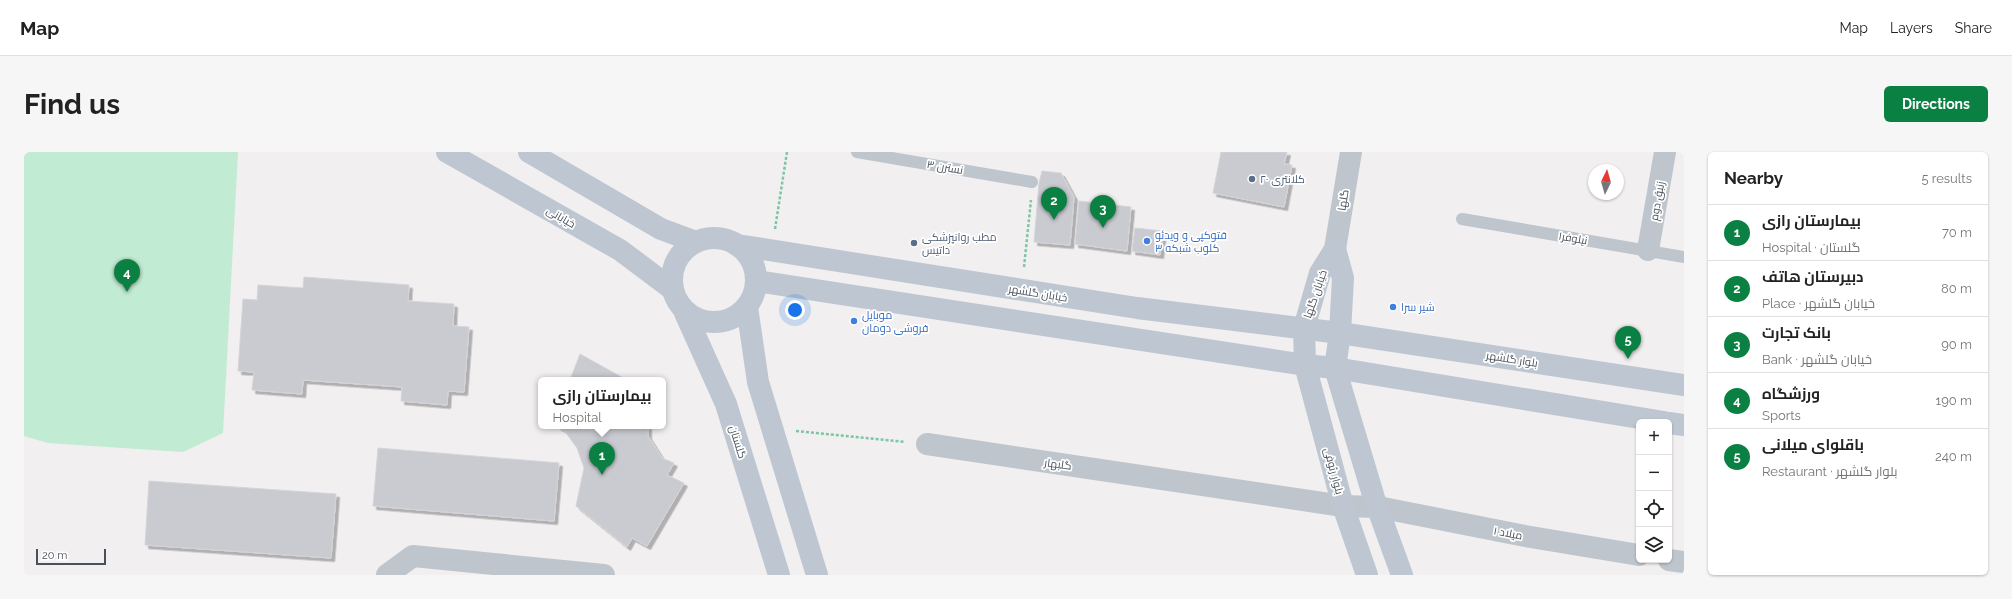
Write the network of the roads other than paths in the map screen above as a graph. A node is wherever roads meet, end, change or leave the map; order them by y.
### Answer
1 (447, 152) edge
2 (529, 152) edge
3 (857, 152) edge
4 (1351, 152) edge
5 (1665, 152) edge
6 (1032, 182) road end
7 (1462, 219) dead end
8 (696, 242) junction
9 (737, 245) junction
10 (1335, 249) junction
11 (1648, 250) junction
12 (1684, 257) edge
13 (756, 281) junction
14 (672, 289) junction
15 (747, 307) junction
16 (686, 312) junction
17 (1304, 328) junction
18 (1340, 333) junction
19 (1305, 365) junction
20 (1335, 368) junction
21 (1684, 385) edge
22 (1646, 419) edge
23 (1672, 423) edge
24 (1684, 425) edge
25 (927, 444) road end
26 (1343, 506) junction
27 (1378, 507) junction
28 (1636, 554) edge
29 (1672, 560) edge
30 (1684, 562) edge
31 (387, 575) edge
32 (604, 575) edge
33 (779, 575) edge
34 (817, 575) edge
35 (1367, 575) edge
36 (1402, 575) edge

1 - 14 main road, خیابانی
2 - 8 main road
3 - 6 lane, نسترن ٣
4 - 10 street, گلها
5 - 11 street, زنبق دوم
7 - 11 lane, نیلوفر۱
8 - 9 main road
8 - 14 main road
9 - 13 main road
9 - 17 main road, خیابان گلشهر
10 - 17 main road, خیابان گلها
10 - 18 main road, خیابان گلها
11 - 12 lane, نیلوفر۱
13 - 15 main road
13 - 19 main road
14 - 16 main road
15 - 16 main road
15 - 34 main road
16 - 33 main road, گلستان
17 - 18 main road, خیابان گلشهر
17 - 19 main road, خیابان گلها
18 - 20 main road, خیابان گلها
18 - 21 main road, بلوار گلشهر
19 - 20 main road
19 - 26 main road, بلوار رئوفی
20 - 22 main road
20 - 27 main road
23 - 24 main road
25 - 26 street, گلبهار
26 - 27 street, گلبهار
26 - 35 main road, بلوار رئوفی
27 - 28 street, میلاد ۱
27 - 36 main road
29 - 30 street
31 - 32 street

